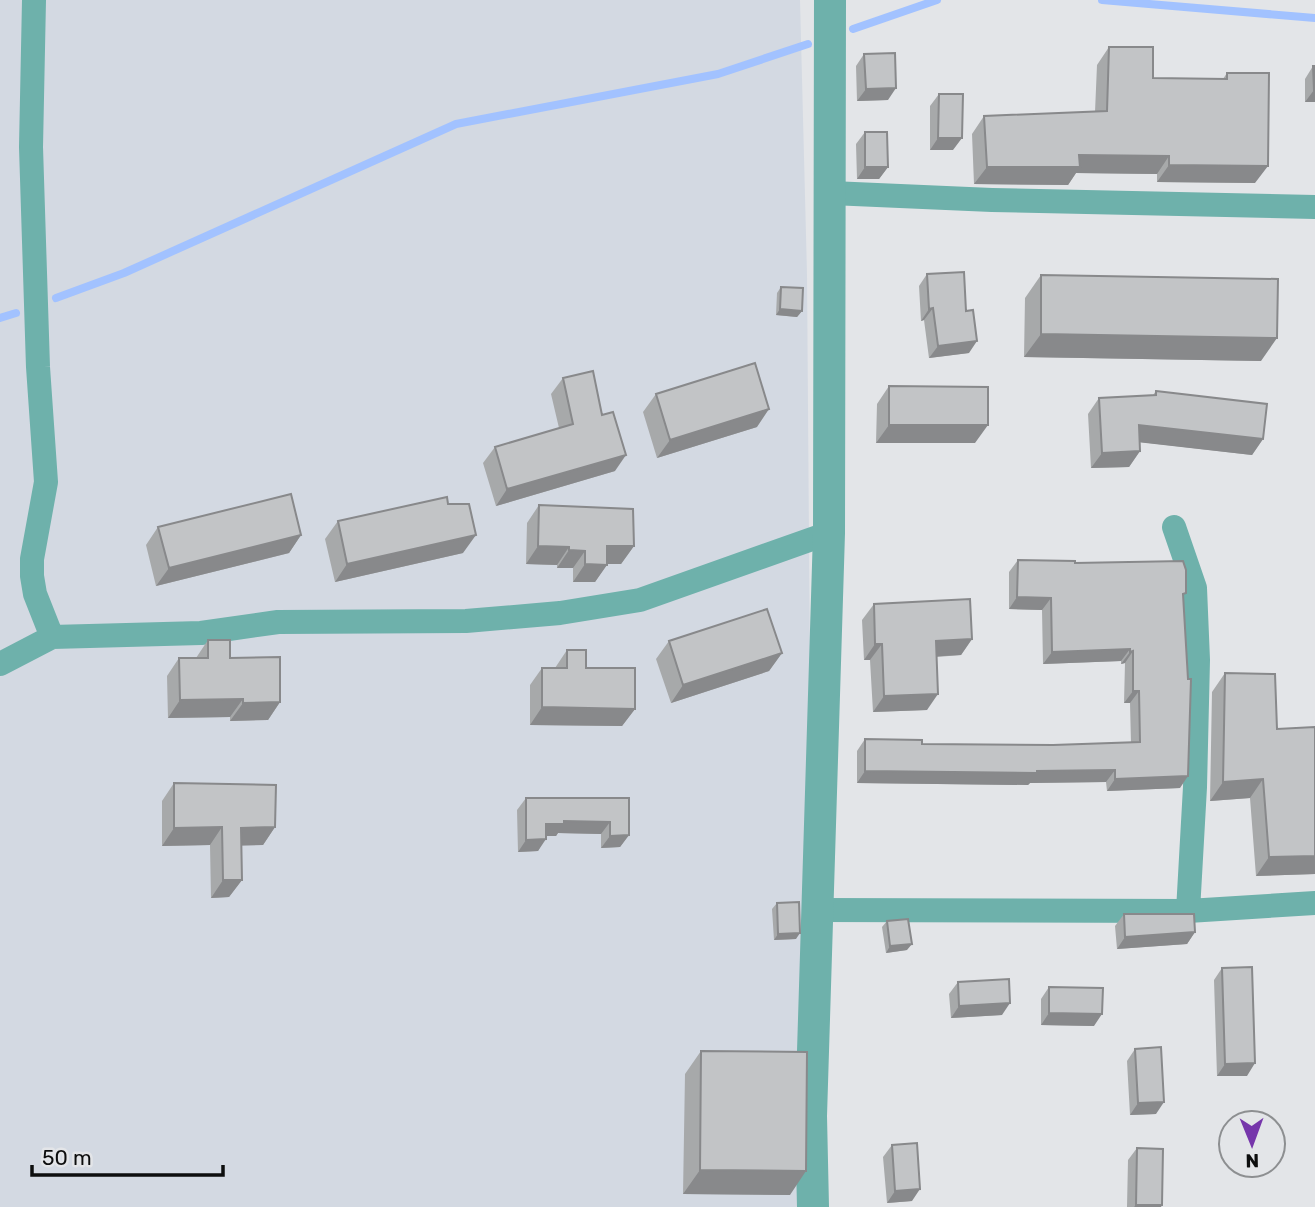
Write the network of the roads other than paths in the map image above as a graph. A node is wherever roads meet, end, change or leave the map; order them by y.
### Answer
1 (34, 0) edge
2 (830, 0) edge
3 (831, 193) junction
4 (1315, 207) edge
5 (1174, 527) dead end
6 (829, 533) junction
7 (52, 637) junction
8 (0, 663) edge
9 (1315, 903) edge
10 (818, 910) junction
11 (1188, 911) junction
12 (813, 1207) edge

1 - 7 street
2 - 3 street
3 - 4 street
3 - 6 street
5 - 11 street
6 - 7 street
6 - 10 street
7 - 8 street
9 - 11 street
10 - 11 street
10 - 12 street

